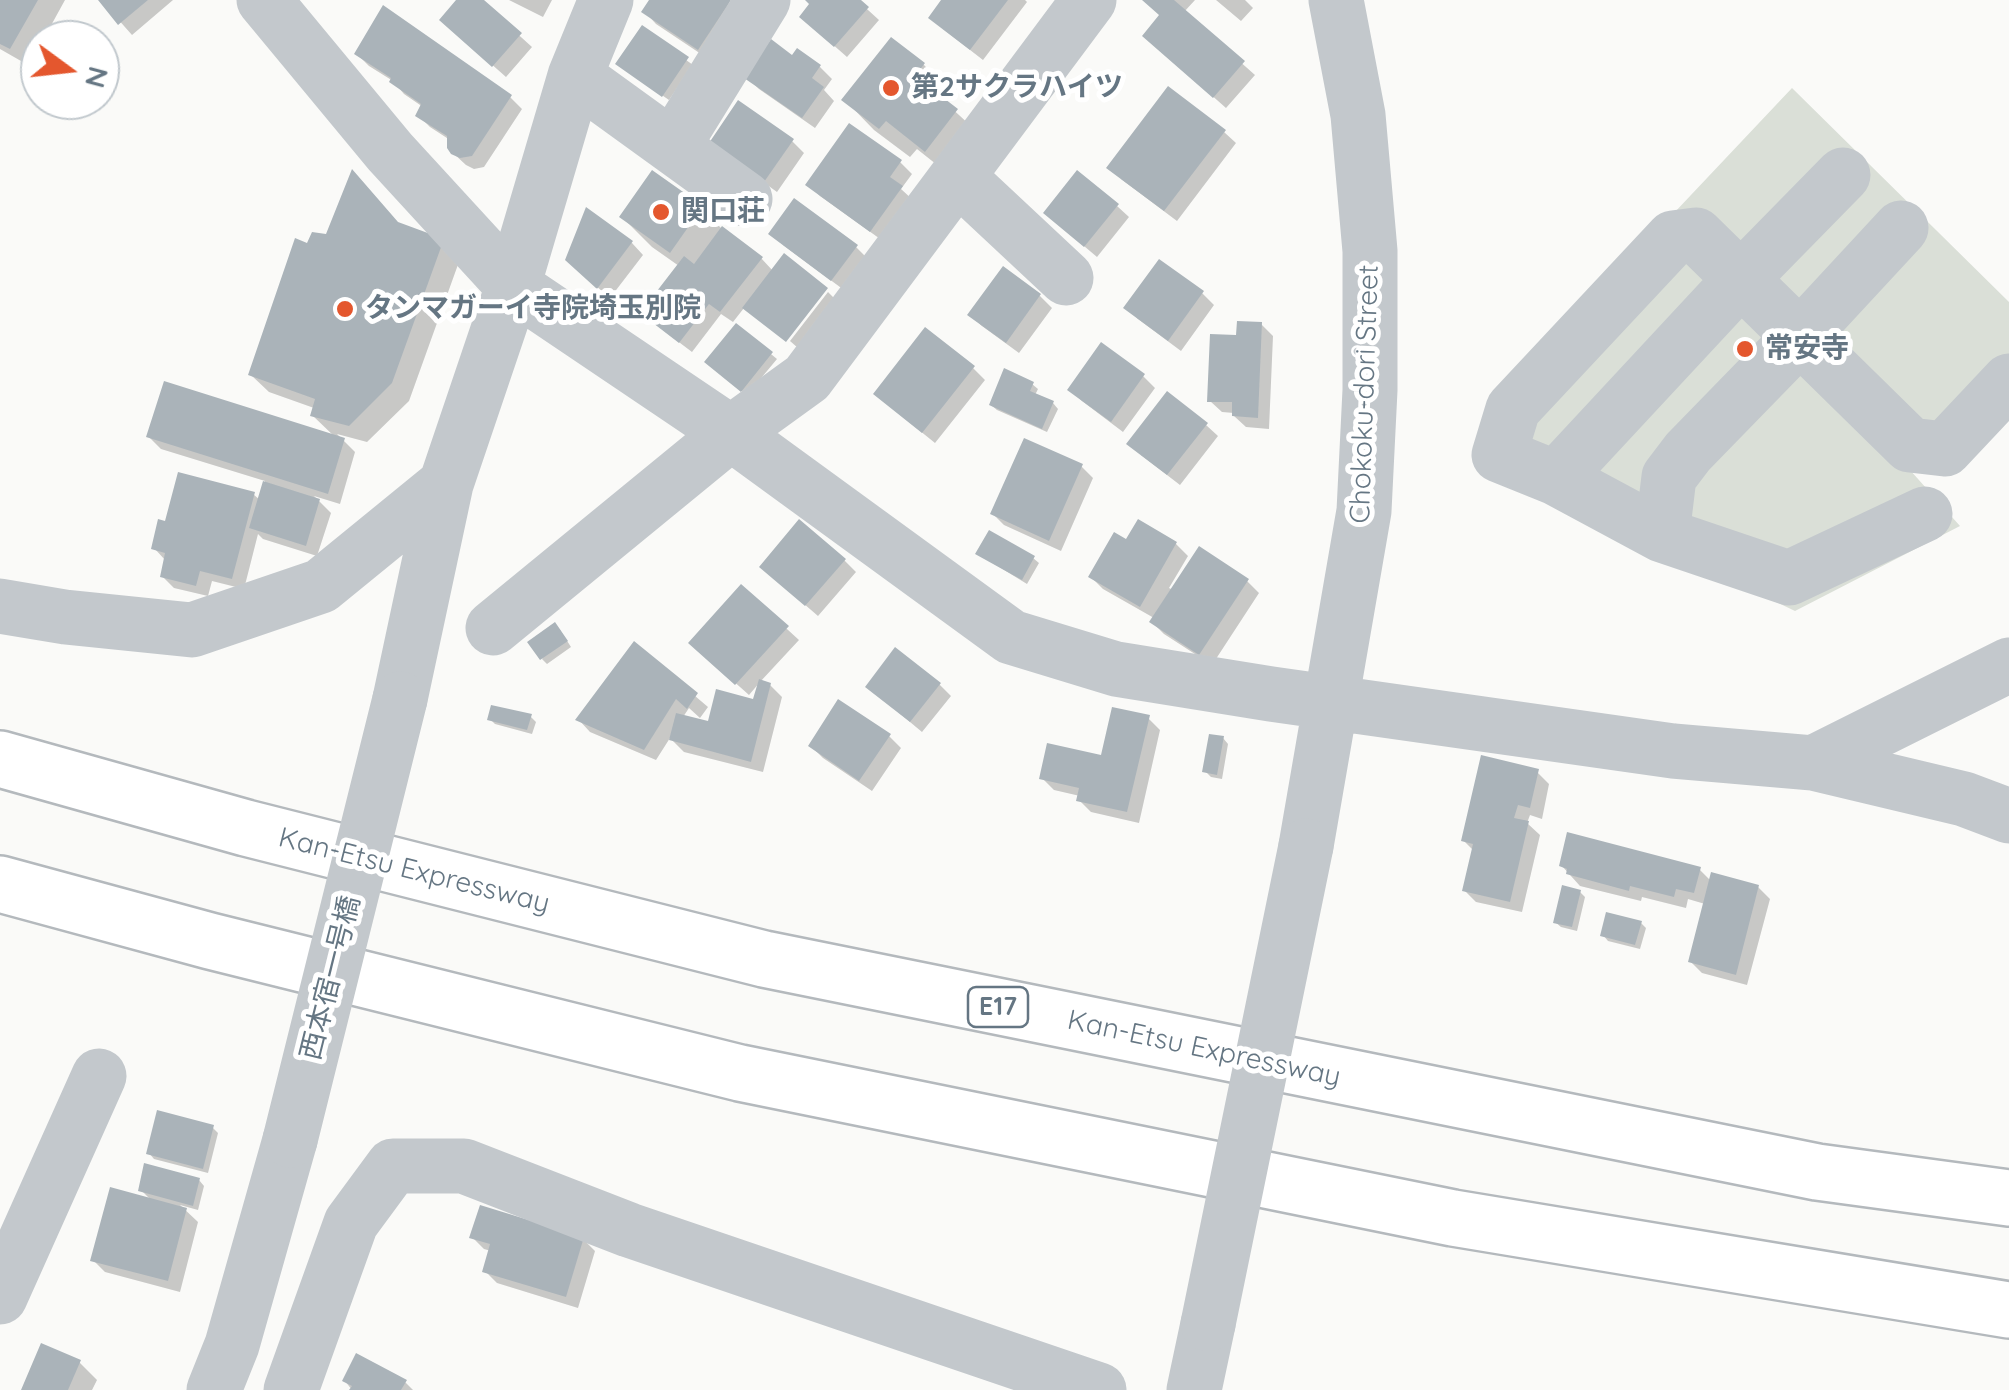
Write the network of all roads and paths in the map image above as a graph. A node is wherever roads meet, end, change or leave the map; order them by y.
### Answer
1 (264, 0) edge
2 (606, 0) edge
3 (763, 0) edge
4 (1089, 0) edge
5 (1336, 0) edge
6 (575, 76) junction
7 (672, 146) junction
8 (1842, 175) dead end
9 (958, 177) junction
10 (745, 200) dead end
11 (1900, 228) dead end
12 (1066, 278) dead end
13 (1742, 278) junction
14 (513, 286) junction
15 (1800, 337) junction
16 (2009, 381) edge
17 (731, 432) junction
18 (1556, 478) junction
19 (446, 484) junction
20 (1925, 514) dead end
21 (1662, 534) junction
22 (0, 606) edge
23 (492, 628) dead end
24 (2009, 664) edge
25 (1330, 702) junction
26 (0, 760) edge
27 (1813, 762) junction
28 (2009, 816) edge
29 (0, 884) edge
30 (99, 1076) dead end
31 (2009, 1198) edge
32 (2, 1288) edge
33 (2009, 1310) edge
34 (214, 1390) edge
35 (291, 1390) edge
36 (1099, 1390) edge
37 (1194, 1390) edge

1 - 14 street
2 - 6 street, 西本宿一号橋
3 - 7 street
4 - 9 street
5 - 25 street, Chokoku-dori Street
6 - 7 street
6 - 14 street, 西本宿一号橋
7 - 10 street
8 - 13 street
9 - 12 street
9 - 17 street
11 - 15 street
13 - 15 street
13 - 18 street
13 - 18 street
14 - 17 street
14 - 19 street, 西本宿一号橋
15 - 16 street
15 - 21 street
17 - 23 street
17 - 25 street
18 - 21 street
19 - 22 street
19 - 34 street, 西本宿一号橋, bridge
20 - 21 street
24 - 27 street
25 - 27 street
25 - 37 street, Chokoku-dori Street, bridge
26 - 31 highway, Kan-Etsu Expressway / E17
27 - 28 street
29 - 33 highway
30 - 32 street
35 - 36 street

